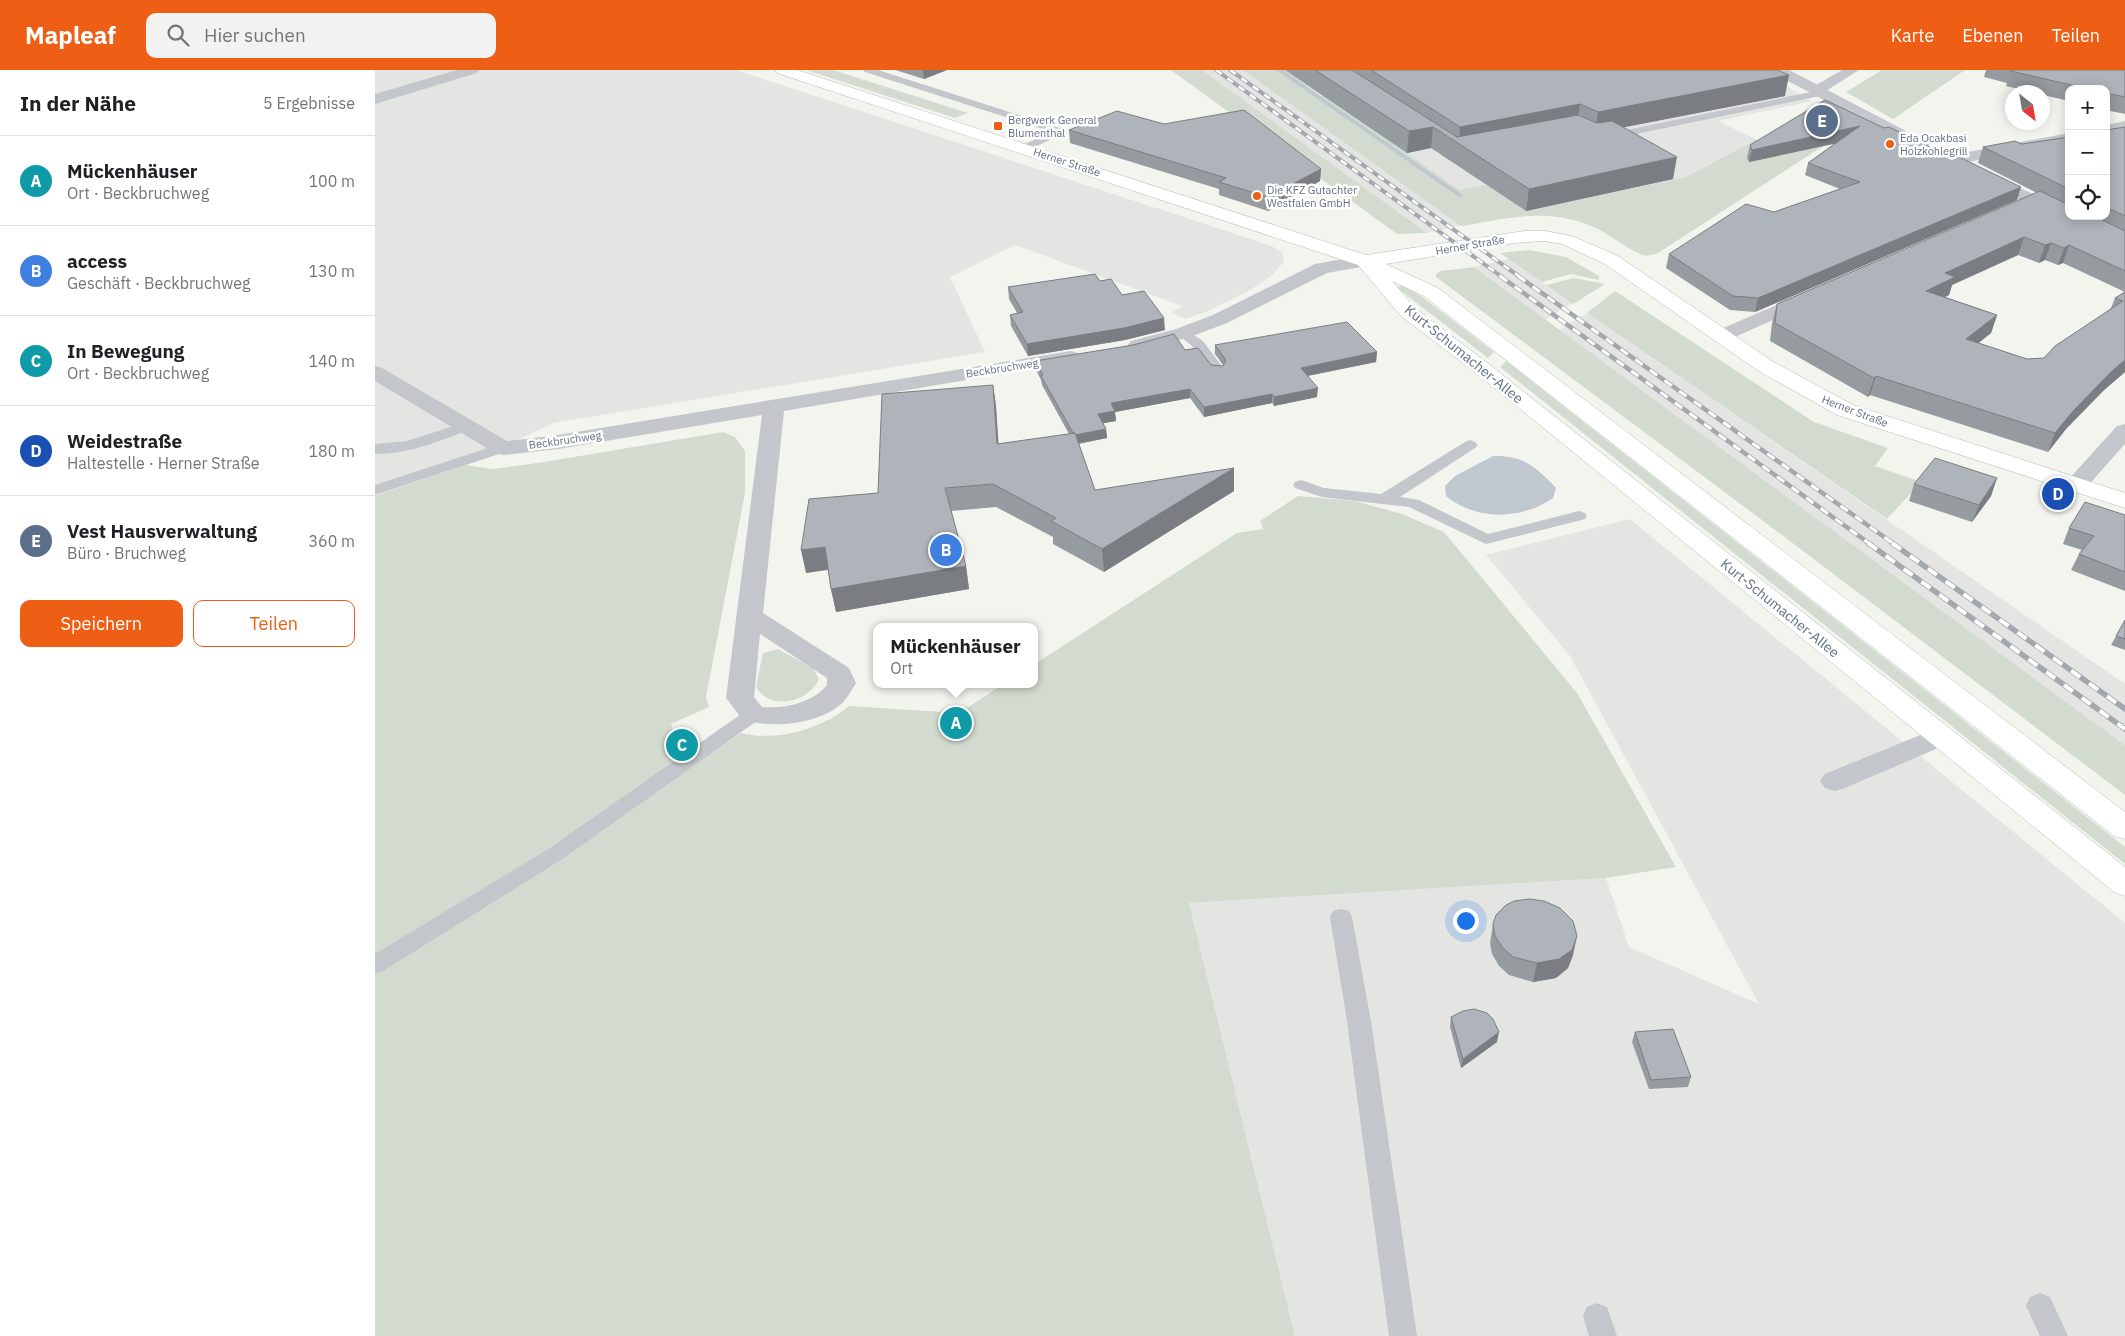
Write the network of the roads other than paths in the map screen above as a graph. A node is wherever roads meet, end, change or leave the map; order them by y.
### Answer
1 (472, 70) edge
2 (782, 70) edge
3 (868, 70) edge
4 (1779, 70) edge
5 (1852, 70) edge
6 (1819, 92) junction
7 (375, 99) edge
8 (2125, 126) edge
9 (2110, 129) edge
10 (2065, 139) edge
11 (1595, 140) edge
12 (1024, 148) junction
13 (1952, 160) junction
14 (2033, 200) junction
15 (2015, 208) edge
16 (2125, 232) edge
17 (2106, 236) junction
18 (2125, 246) edge
19 (1365, 261) junction
20 (1827, 289) edge
21 (1183, 333) junction
22 (1721, 336) junction
23 (1116, 349) edge
24 (1087, 354) edge
25 (1218, 370) edge
26 (375, 372) edge
27 (774, 405) junction
28 (465, 426) junction
29 (2125, 431) edge
30 (1470, 445) dead end
31 (503, 448) junction
32 (375, 449) edge
33 (1301, 485) dead end
34 (2076, 485) junction
35 (375, 490) edge
36 (1385, 499) junction
37 (2125, 501) edge
38 (1579, 516) dead end
39 (750, 616) junction
40 (754, 714) junction
41 (1940, 736) junction
42 (1835, 781) dead end
43 (2125, 828) edge
44 (2125, 884) edge
45 (1341, 917) dead end
46 (375, 964) edge
47 (2040, 1306) dead end
48 (1403, 1336) edge
49 (2054, 1336) edge

1 - 7 street
2 - 12 main road, Herner Straße
3 - 12 lane
4 - 6 street
5 - 6 street
6 - 11 lane
6 - 13 street
8 - 9 street
10 - 13 street
12 - 19 main road, Herner Straße
13 - 14 street
14 - 15 street
14 - 17 street
16 - 17 street
17 - 18 street
19 - 21 street
19 - 22 main road, Herner Straße
19 - 41 main road, Kurt-Schumacher-Allee
19 - 43 main road, Kurt-Schumacher-Allee
20 - 22 street
21 - 23 street
21 - 25 lane
22 - 34 main road, Herner Straße
24 - 27 street, Beckbruchweg
26 - 28 street
27 - 31 street, Beckbruchweg
27 - 39 street
28 - 31 street
28 - 32 lane
29 - 34 street
30 - 36 lane
31 - 35 lane
33 - 36 lane
34 - 37 main road, Herner Straße
36 - 38 lane
39 - 40 street
39 - 40 street
40 - 46 lane
41 - 42 street
41 - 44 main road, Kurt-Schumacher-Allee
45 - 48 lane
47 - 49 lane

